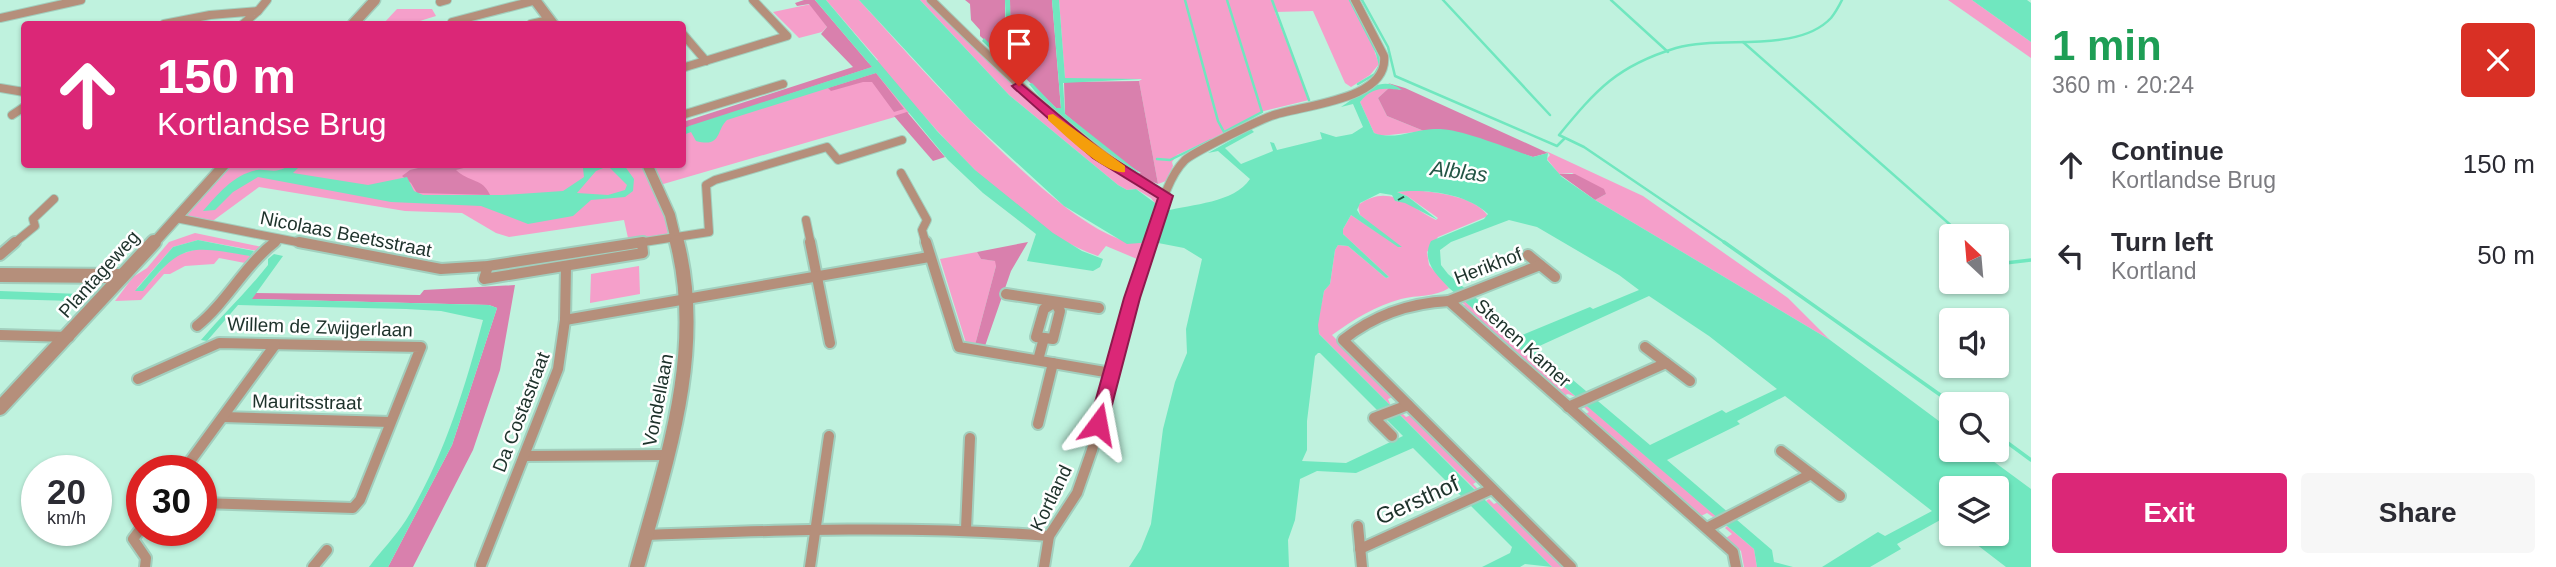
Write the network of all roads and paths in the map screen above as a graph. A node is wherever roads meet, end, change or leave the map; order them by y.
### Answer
1 (81, 0) edge
2 (267, 0) edge
3 (375, 0) edge
4 (536, 0) edge
5 (753, 0) edge
6 (932, 0) edge
7 (1355, 0) edge
8 (258, 10) junction
9 (0, 18) edge
10 (179, 21) edge
11 (246, 21) edge
12 (356, 21) edge
13 (456, 21) edge
14 (550, 21) edge
15 (686, 38) edge
16 (706, 61) junction
17 (686, 67) edge
18 (783, 84) dead end
19 (0, 88) edge
20 (21, 92) edge
21 (21, 109) edge
22 (686, 114) edge
23 (12, 115) dead end
24 (902, 141) dead end
25 (221, 168) edge
26 (649, 168) edge
27 (901, 173) dead end
28 (54, 199) dead end
29 (1164, 201) junction
30 (176, 218) junction
31 (806, 220) dead end
32 (677, 237) junction
33 (279, 239) junction
34 (642, 243) junction
35 (1528, 255) dead end
36 (0, 256) edge
37 (929, 257) junction
38 (1540, 265) junction
39 (566, 266) junction
40 (488, 267) junction
41 (0, 275) edge
42 (122, 276) junction
43 (816, 276) junction
44 (1555, 277) dead end
45 (1006, 294) dead end
46 (686, 298) junction
47 (1448, 301) junction
48 (1055, 302) junction
49 (1098, 308) dead end
50 (565, 320) junction
51 (197, 326) dead end
52 (0, 335) edge
53 (69, 337) junction
54 (1044, 338) junction
55 (831, 343) dead end
56 (275, 345) junction
57 (1645, 346) dead end
58 (1038, 360) junction
59 (1053, 363) junction
60 (1666, 363) junction
61 (1111, 373) junction
62 (138, 379) dead end
63 (1690, 381) dead end
64 (1405, 405) junction
65 (1573, 405) junction
66 (0, 408) edge
67 (223, 417) junction
68 (390, 422) junction
69 (1038, 424) dead end
70 (829, 436) dead end
71 (1392, 436) dead end
72 (970, 438) dead end
73 (1781, 451) dead end
74 (195, 455) edge
75 (667, 455) junction
76 (524, 456) junction
77 (1811, 474) junction
78 (1488, 491) junction
79 (1840, 496) dead end
80 (217, 504) edge
81 (1711, 525) junction
82 (1357, 526) dead end
83 (816, 529) junction
84 (966, 529) junction
85 (646, 535) junction
86 (1049, 536) junction
87 (136, 546) edge
88 (327, 550) dead end
89 (1360, 550) junction
90 (481, 565) dead end
91 (145, 567) edge
92 (313, 567) edge
93 (637, 567) edge
94 (810, 567) edge
95 (1044, 567) edge
96 (1362, 567) edge
97 (1571, 567) edge
98 (1736, 567) edge

1 - 9 street
2 - 8 street
3 - 12 street
4 - 13 street
4 - 14 street
5 - 16 street
6 - 29 street
7 - 29 street
8 - 10 street
8 - 11 street
15 - 16 street
16 - 17 street
18 - 22 street
19 - 20 street
21 - 23 street
24 - 32 street, Nicolaas Beetsstraat
25 - 30 street, Plantageweg
26 - 32 street
27 - 37 street
28 - 36 street
29 - 61 street, Kortland
30 - 33 street, Nicolaas Beetsstraat
30 - 42 street, Plantageweg
31 - 43 street
32 - 34 street, Nicolaas Beetsstraat
32 - 46 street, Vondellaan
33 - 40 street, Nicolaas Beetsstraat
33 - 51 street
34 - 39 street
34 - 40 street, Nicolaas Beetsstraat
35 - 38 street, Herikhof
37 - 43 street
37 - 58 street
38 - 44 street, Herikhof
38 - 47 street, Herikhof
39 - 40 street
39 - 50 street, Da Costastraat
41 - 42 street
42 - 53 street, Plantageweg
43 - 46 street
43 - 55 street
45 - 48 street
46 - 50 street
46 - 75 street, Vondellaan
47 - 64 street, Stenen Kamer
47 - 65 street, Stenen Kamer
48 - 49 street
48 - 54 street
48 - 54 street
50 - 76 street, Da Costastraat
52 - 53 street
53 - 66 street, Plantageweg
54 - 58 street
56 - 62 street, Willem de Zwijgerlaan
56 - 67 street
56 - 68 street, Willem de Zwijgerlaan
57 - 60 street
58 - 59 street
59 - 61 street
59 - 69 street
60 - 63 street
60 - 65 street
61 - 86 street, Kortland
64 - 71 street
64 - 78 street, Stenen Kamer
65 - 81 street, Stenen Kamer
67 - 68 street, Mauritsstraat
67 - 74 street
68 - 80 street, Willem de Zwijgerlaan
70 - 83 street
72 - 84 street
73 - 77 street
75 - 76 street
75 - 85 street, Vondellaan
76 - 90 street, Da Costastraat
77 - 79 street
77 - 81 street
78 - 89 street, Gersthof
78 - 97 street, Stenen Kamer
81 - 98 street, Stenen Kamer
82 - 89 street, Gersthof
83 - 84 street
83 - 85 street
83 - 94 street
84 - 86 street
85 - 93 street, Vondellaan
86 - 95 street, Kortland
87 - 91 street
88 - 92 street
89 - 96 street, Gersthof

